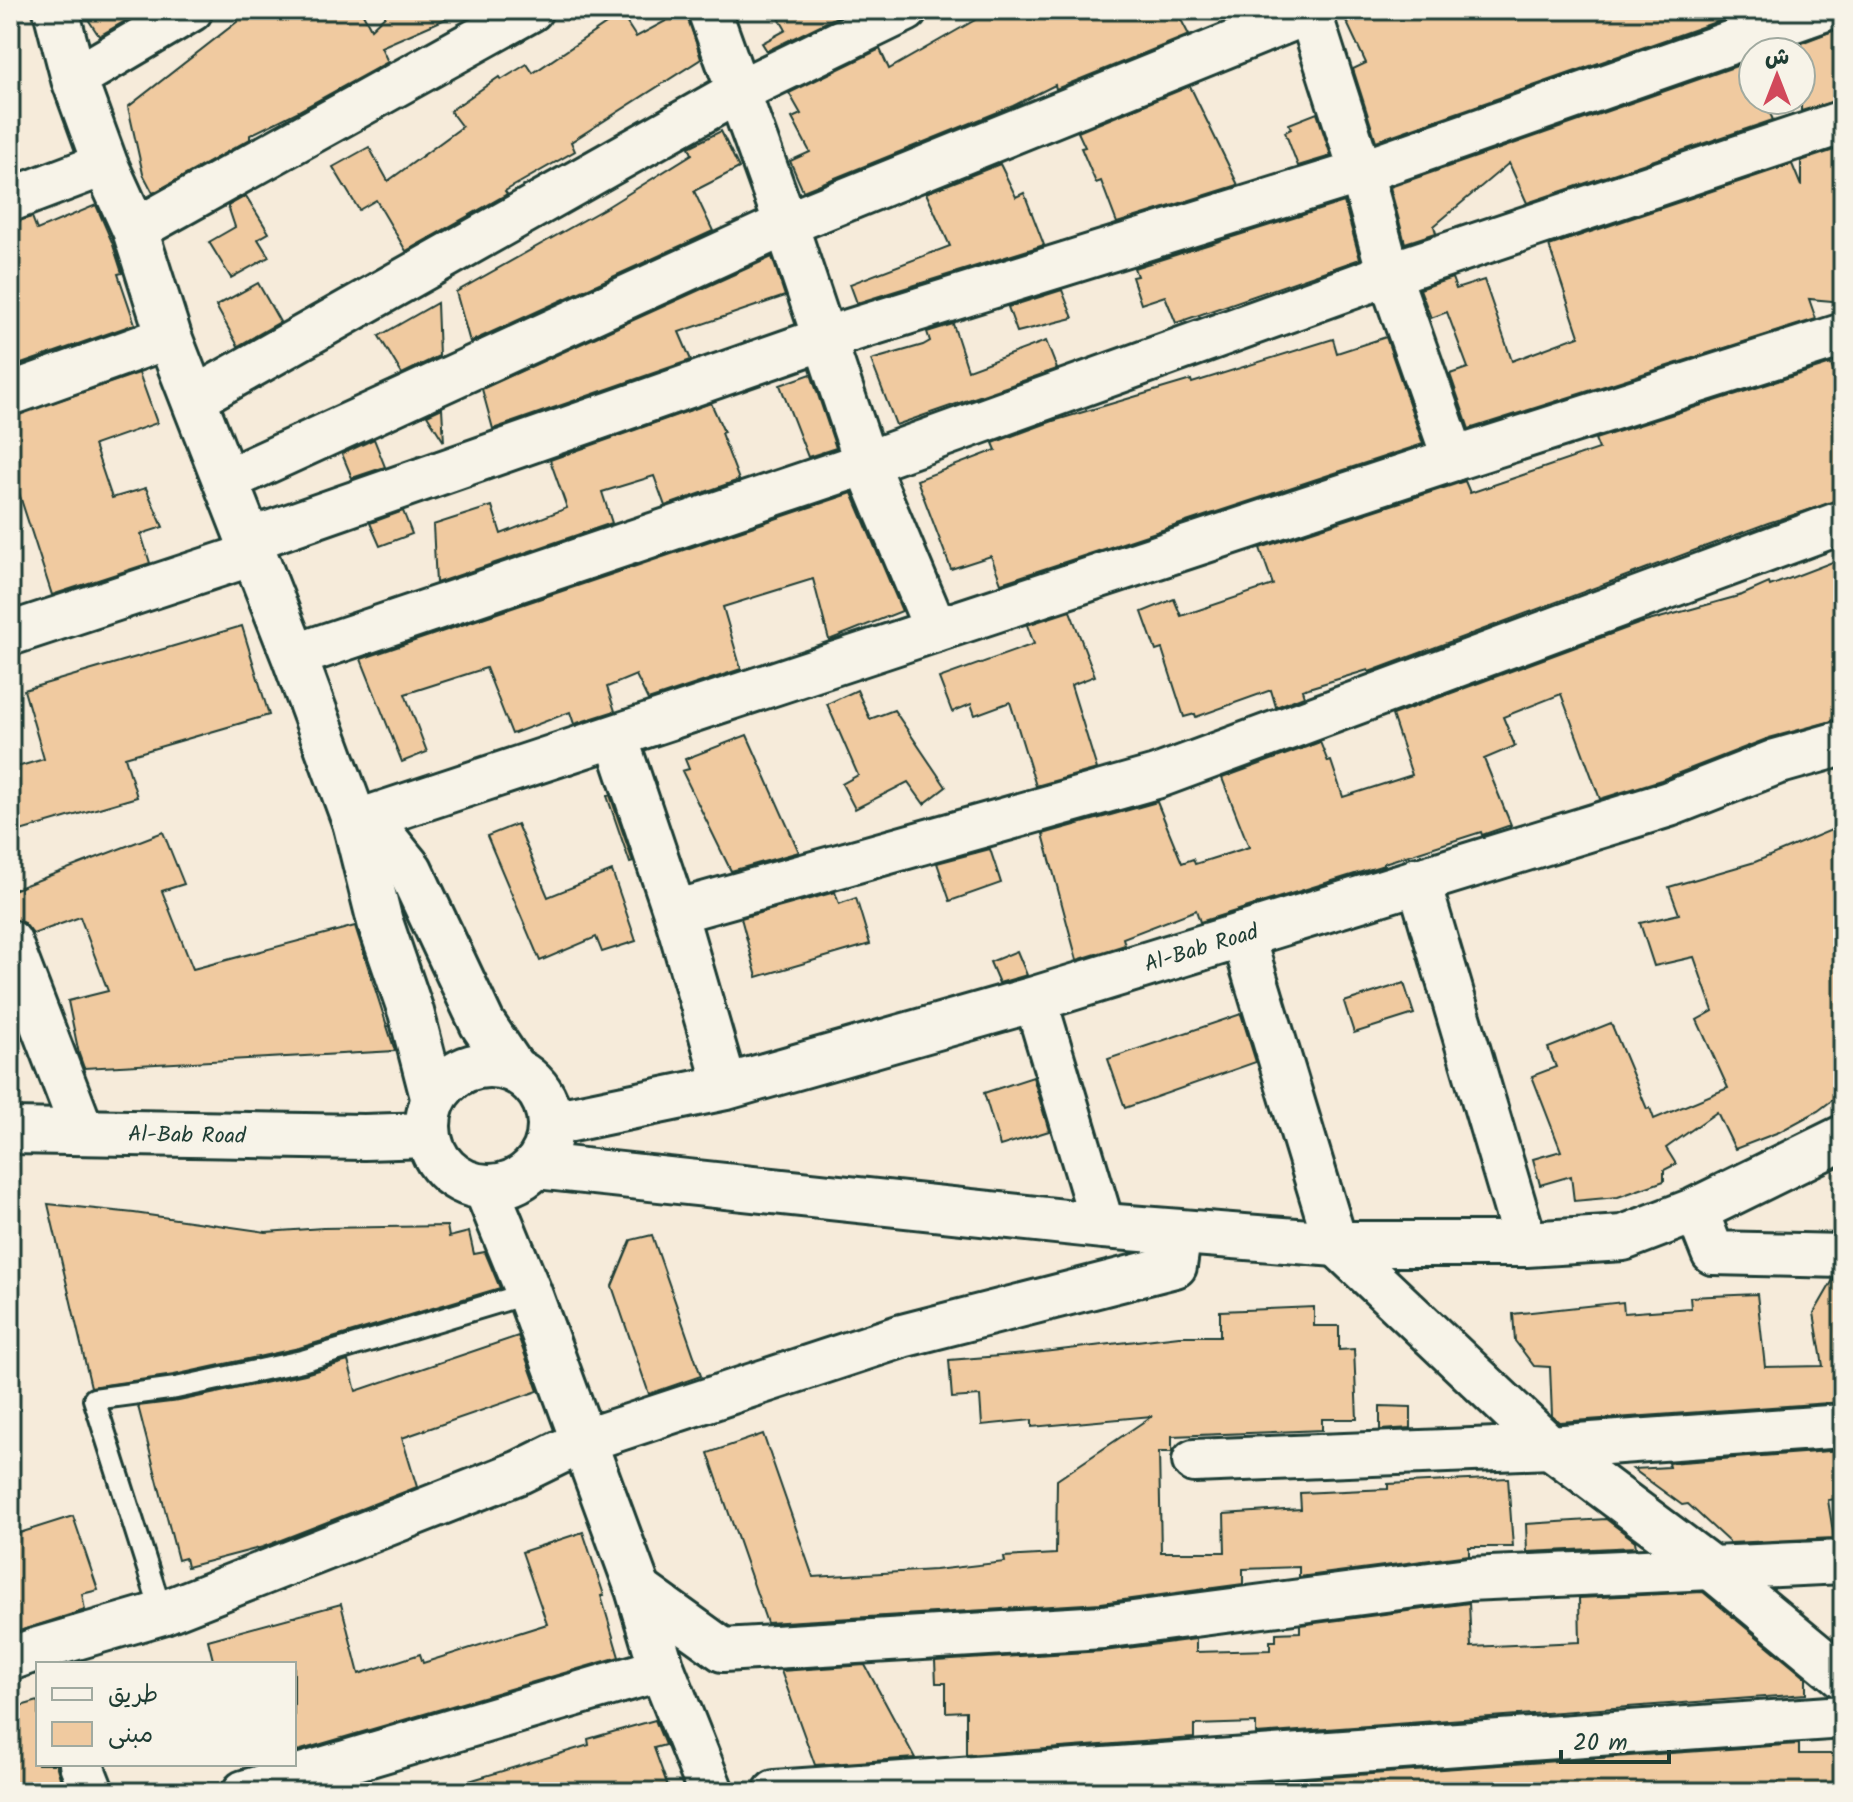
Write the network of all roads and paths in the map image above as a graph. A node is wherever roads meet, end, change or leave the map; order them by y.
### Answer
1 (56, 10) edge
2 (191, 10) edge
3 (531, 10) edge
4 (709, 10) edge
5 (906, 10) edge
6 (1823, 10) edge
7 (1311, 11) edge
8 (74, 79) junction
9 (737, 92) junction
10 (1843, 122) edge
11 (105, 164) junction
12 (1361, 172) junction
13 (10, 200) edge
14 (786, 224) junction
15 (135, 230) junction
16 (1389, 274) junction
17 (1843, 335) edge
18 (169, 337) junction
19 (823, 339) junction
20 (10, 394) edge
21 (193, 399) junction
22 (1454, 459) junction
23 (866, 463) junction
24 (225, 481) junction
25 (1843, 522) edge
26 (251, 547) junction
27 (936, 630) junction
28 (10, 634) edge
29 (294, 656) junction
30 (616, 737) junction
31 (1843, 743) edge
32 (355, 822) junction
33 (1418, 879) junction
34 (675, 912) junction
35 (1242, 934) junction
36 (10, 942) edge
37 (1035, 999) junction
38 (513, 1069) junction
39 (726, 1087) junction
40 (430, 1116) junction
41 (552, 1123) junction
42 (10, 1131) edge
43 (83, 1132) junction
44 (1843, 1138) edge
45 (537, 1166) junction
46 (486, 1188) junction
47 (1696, 1210) junction
48 (1103, 1226) junction
49 (1180, 1232) junction
50 (1336, 1244) junction
51 (1526, 1244) junction
52 (1843, 1256) edge
53 (529, 1293) junction
54 (1843, 1426) edge
55 (583, 1441) junction
56 (1550, 1447) junction
57 (1194, 1461) dead end
58 (1843, 1562) edge
59 (1709, 1566) junction
60 (638, 1589) junction
61 (162, 1613) junction
62 (29, 1658) edge
63 (662, 1669) junction
64 (1843, 1677) edge
65 (1843, 1717) edge
66 (82, 1766) edge
67 (92, 1792) edge
68 (244, 1792) edge
69 (711, 1792) edge
70 (775, 1792) edge

1 - 8 main road
2 - 8 street
3 - 15 street
4 - 9 street
5 - 9 street
6 - 12 street
7 - 12 street
7 - 14 street
8 - 11 main road
9 - 14 street
9 - 21 street
10 - 16 street
11 - 13 street
11 - 15 main road
12 - 16 street
12 - 19 street
14 - 19 street
14 - 24 street
15 - 18 main road
16 - 22 street
16 - 23 street
17 - 22 street
18 - 20 street
18 - 21 main road
19 - 23 street
19 - 26 street
21 - 24 main road
22 - 27 street
23 - 27 street
23 - 29 street
24 - 26 main road
25 - 34 street
26 - 28 street
26 - 29 main road
27 - 30 street
29 - 32 main road
30 - 32 street
30 - 34 street
31 - 33 main road, Al-Bab Road
32 - 38 main road
32 - 40 main road
33 - 35 main road, Al-Bab Road
33 - 51 street
34 - 39 street
35 - 37 main road, Al-Bab Road
35 - 50 street
36 - 43 street
37 - 39 main road, Al-Bab Road
37 - 48 street
38 - 40 main road
38 - 41 main road
39 - 41 main road, Al-Bab Road
40 - 43 main road
40 - 46 main road
41 - 45 main road
42 - 43 main road
44 - 47 main road
45 - 46 main road
45 - 48 main road
46 - 53 main road
47 - 51 main road
47 - 52 street
48 - 49 main road
49 - 50 main road
49 - 55 street
50 - 51 main road
50 - 56 street
53 - 55 main road
53 - 61 lane
54 - 56 street
55 - 60 main road
55 - 61 street
56 - 57 street
56 - 59 street
58 - 59 street
59 - 60 street
59 - 64 street
60 - 63 main road
61 - 62 street
63 - 68 street
63 - 69 main road
65 - 70 street
66 - 67 street

